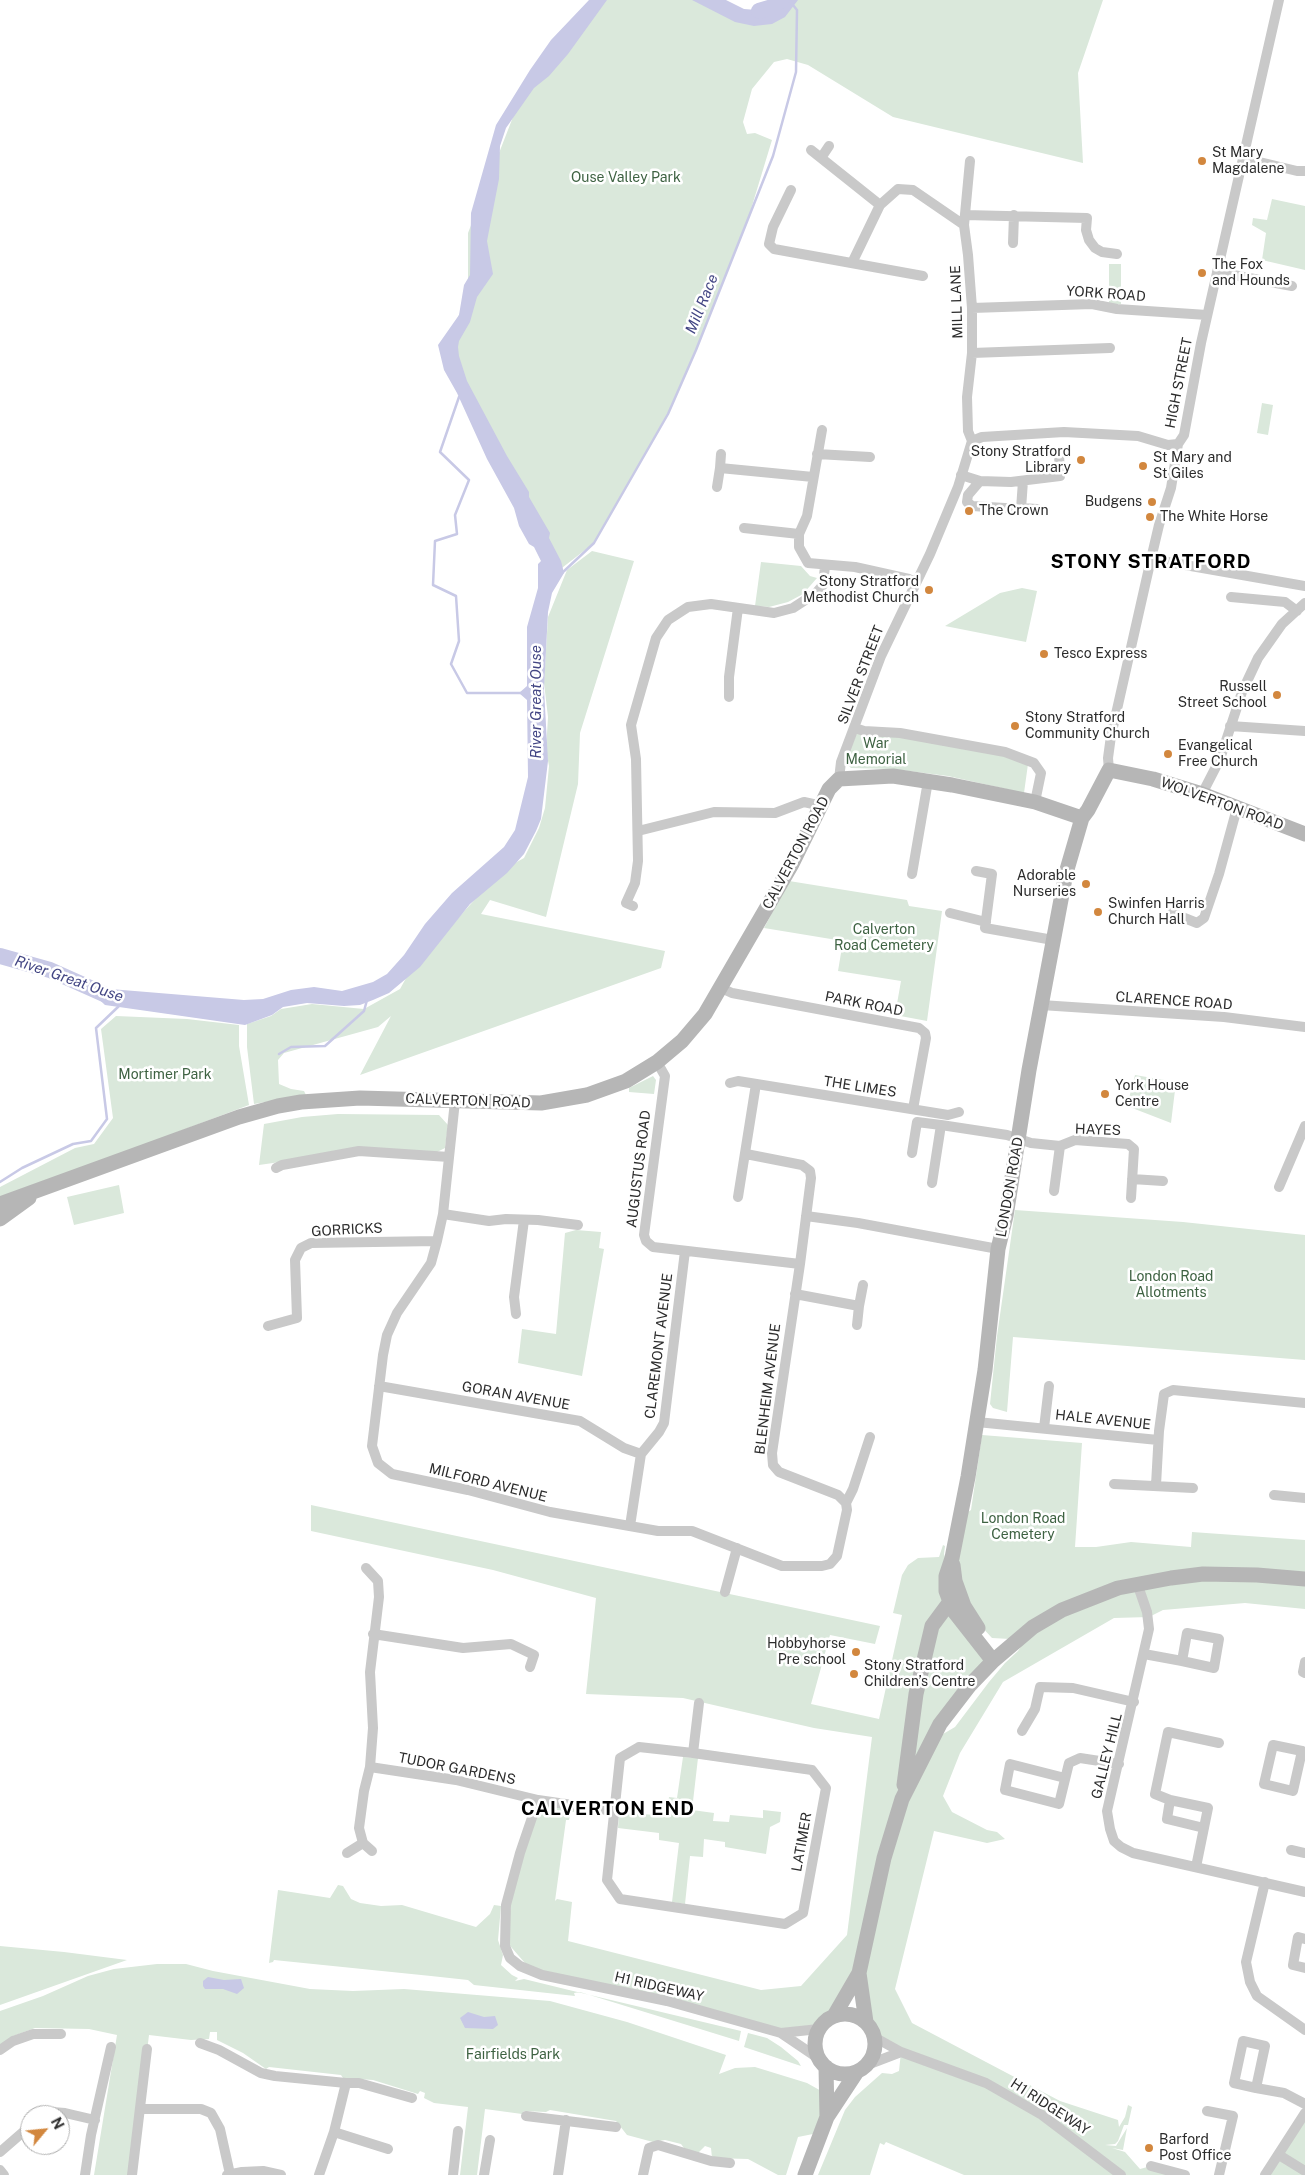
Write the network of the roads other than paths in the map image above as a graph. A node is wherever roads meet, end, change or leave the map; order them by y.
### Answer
1 (1279, 0) edge
2 (829, 146) dead end
3 (811, 150) dead end
4 (821, 158) junction
5 (1243, 158) junction
6 (970, 161) dead end
7 (1305, 171) edge
8 (791, 190) dead end
9 (880, 205) junction
10 (1014, 215) junction
11 (964, 220) junction
12 (1013, 242) dead end
13 (1117, 254) dead end
14 (852, 263) junction
15 (1217, 272) junction
16 (923, 276) dead end
17 (1292, 286) dead end
18 (972, 308) junction
19 (1207, 315) junction
20 (1110, 348) dead end
21 (972, 353) junction
22 (822, 430) dead end
23 (971, 442) junction
24 (1178, 444) junction
25 (721, 454) dead end
26 (817, 454) junction
27 (1059, 454) dead end
28 (870, 457) dead end
29 (720, 468) junction
30 (961, 475) junction
31 (813, 477) junction
32 (980, 481) junction
33 (1023, 481) junction
34 (717, 487) dead end
35 (1021, 508) junction
36 (1037, 509) dead end
37 (744, 528) dead end
38 (799, 534) junction
39 (1150, 559) junction
40 (825, 566) junction
41 (916, 582) junction
42 (1305, 586) edge
43 (1230, 597) dead end
44 (1305, 603) edge
45 (738, 608) junction
46 (1298, 613) edge
47 (729, 697) dead end
48 (1230, 726) junction
49 (856, 728) junction
50 (1305, 731) edge
51 (1109, 770) junction
52 (839, 779) junction
53 (928, 781) junction
54 (1202, 794) junction
55 (1035, 802) junction
56 (822, 806) junction
57 (1237, 808) junction
58 (1082, 818) junction
59 (638, 831) junction
60 (1305, 834) edge
61 (976, 871) dead end
62 (912, 874) dead end
63 (626, 903) dead end
64 (950, 913) dead end
65 (1172, 913) dead end
66 (986, 922) junction
67 (1053, 940) junction
68 (721, 988) junction
69 (1041, 1006) junction
70 (1305, 1028) edge
71 (657, 1062) junction
72 (730, 1083) dead end
73 (756, 1084) junction
74 (455, 1101) junction
75 (913, 1109) junction
76 (959, 1112) dead end
77 (941, 1125) junction
78 (1305, 1126) edge
79 (1018, 1139) junction
80 (1060, 1146) junction
81 (912, 1153) dead end
82 (746, 1154) junction
83 (450, 1157) junction
84 (276, 1168) dead end
85 (1132, 1179) junction
86 (1163, 1181) dead end
87 (932, 1182) dead end
88 (1279, 1187) dead end
89 (36, 1190) junction
90 (1054, 1190) dead end
91 (738, 1197) dead end
92 (1131, 1198) dead end
93 (0, 1204) edge
94 (443, 1214) junction
95 (806, 1216) junction
96 (0, 1219) edge
97 (524, 1220) junction
98 (578, 1225) dead end
99 (438, 1241) junction
100 (998, 1249) junction
101 (685, 1250) junction
102 (800, 1264) junction
103 (863, 1285) dead end
104 (795, 1294) junction
105 (859, 1306) junction
106 (516, 1314) dead end
107 (856, 1325) dead end
108 (268, 1326) dead end
109 (379, 1386) junction
110 (1049, 1386) dead end
111 (1305, 1403) edge
112 (977, 1422) junction
113 (1044, 1428) junction
114 (870, 1437) dead end
115 (1158, 1440) junction
116 (641, 1454) junction
117 (1114, 1484) dead end
118 (1156, 1485) junction
119 (1193, 1488) dead end
120 (1274, 1495) dead end
121 (1305, 1498) edge
122 (846, 1502) junction
123 (630, 1526) junction
124 (737, 1548) junction
125 (952, 1558) junction
126 (366, 1568) dead end
127 (1299, 1578) edge
128 (1137, 1583) junction
129 (725, 1592) dead end
130 (949, 1602) junction
131 (373, 1634) junction
132 (1144, 1654) junction
133 (997, 1658) junction
134 (1182, 1661) dead end
135 (1305, 1662) edge
136 (530, 1667) dead end
137 (1305, 1673) edge
138 (1134, 1702) junction
139 (698, 1703) dead end
140 (1022, 1731) dead end
141 (1219, 1743) dead end
142 (1304, 1752) edge
143 (693, 1753) junction
144 (1119, 1764) junction
145 (370, 1767) junction
146 (1065, 1778) junction
147 (902, 1799) junction
148 (538, 1800) junction
149 (1170, 1800) junction
150 (614, 1811) junction
151 (1204, 1828) junction
152 (363, 1843) junction
153 (1291, 1850) dead end
154 (372, 1851) dead end
155 (347, 1853) dead end
156 (1305, 1853) edge
157 (1196, 1867) junction
158 (1265, 1882) junction
159 (1305, 1892) edge
160 (1305, 1938) edge
161 (1305, 1968) edge
162 (859, 1973) junction
163 (834, 2016) junction
164 (866, 2022) junction
165 (819, 2029) junction
166 (1305, 2030) edge
167 (781, 2033) junction
168 (61, 2034) dead end
169 (874, 2037) junction
170 (200, 2043) dead end
171 (111, 2047) dead end
172 (147, 2049) dead end
173 (0, 2050) edge
174 (901, 2052) junction
175 (822, 2063) junction
176 (861, 2069) junction
177 (346, 2083) junction
178 (1256, 2088) junction
179 (412, 2098) dead end
180 (1305, 2104) edge
181 (140, 2108) junction
182 (1207, 2111) dead end
183 (1305, 2113) edge
184 (70, 2114) edge
185 (526, 2116) dead end
186 (827, 2117) junction
187 (95, 2120) junction
188 (566, 2120) junction
189 (616, 2127) dead end
190 (458, 2131) dead end
191 (334, 2132) junction
192 (20, 2135) edge
193 (490, 2140) dead end
194 (388, 2149) dead end
195 (0, 2152) edge
196 (1278, 2155) junction
197 (730, 2163) dead end
198 (1151, 2166) dead end
199 (0, 2170) edge
200 (1305, 2171) edge
201 (228, 2174) edge
202 (4, 2175) edge
203 (85, 2175) edge
204 (132, 2175) edge
205 (280, 2175) edge
206 (319, 2175) edge
207 (453, 2175) edge
208 (484, 2175) edge
209 (558, 2175) edge
210 (643, 2175) edge
211 (806, 2175) edge
212 (1121, 2175) edge
213 (1185, 2175) edge
214 (1219, 2175) edge
215 (1265, 2175) edge

1 - 5 street, HIGH STREET
2 - 4 street
3 - 4 street
4 - 9 street
5 - 7 street
5 - 15 street, HIGH STREET
6 - 11 street, MILL LANE
8 - 14 street
9 - 11 street
9 - 14 street
10 - 11 street
10 - 12 street
10 - 13 street
11 - 18 street, MILL LANE
14 - 16 street
15 - 17 street
15 - 19 street, HIGH STREET
18 - 19 street, YORK ROAD
18 - 21 street, MILL LANE
19 - 24 street, HIGH STREET
20 - 21 street
21 - 23 street, MILL LANE
22 - 26 street
23 - 24 street
23 - 30 street, SILVER STREET
24 - 39 street, HIGH STREET
25 - 29 street
26 - 28 street
26 - 31 street
27 - 33 street
29 - 31 street
29 - 34 street
30 - 32 street
30 - 41 street, SILVER STREET
31 - 38 street
32 - 33 street
32 - 35 street
33 - 35 street
35 - 36 street
37 - 38 street
38 - 40 street
39 - 42 street
39 - 51 street, HIGH STREET
40 - 41 street
40 - 45 street
41 - 49 street, SILVER STREET
43 - 46 street
44 - 46 street
45 - 47 street
45 - 59 street
46 - 48 street
48 - 50 street
48 - 54 street
49 - 52 street, SILVER STREET
49 - 55 street
51 - 54 street, WOLVERTON ROAD
51 - 58 street, LONDON ROAD
52 - 53 street
52 - 56 street, CALVERTON ROAD
53 - 55 street
53 - 62 street
54 - 57 street, WOLVERTON ROAD
55 - 58 street
56 - 59 street
56 - 68 street, CALVERTON ROAD
57 - 60 street, WOLVERTON ROAD
57 - 65 street
58 - 67 street, LONDON ROAD
59 - 63 street
61 - 66 street
64 - 66 street
66 - 67 street
67 - 69 street, LONDON ROAD
68 - 71 street, CALVERTON ROAD
68 - 75 street, PARK ROAD
69 - 70 street, CLARENCE ROAD
69 - 79 street, LONDON ROAD
71 - 74 street, CALVERTON ROAD
71 - 101 street, AUGUSTUS ROAD
72 - 73 street, THE LIMES
73 - 75 street, THE LIMES
73 - 82 street
74 - 83 street, MILFORD AVENUE
74 - 89 street, CALVERTON ROAD
75 - 76 street, THE LIMES
77 - 79 street, HAYES
77 - 81 street, HAYES
77 - 87 street
78 - 88 street
79 - 80 street, HAYES
79 - 100 street, LONDON ROAD
80 - 85 street, HAYES
80 - 90 street, HAYES
82 - 91 street
82 - 95 street, BLENHEIM AVENUE
83 - 84 street
83 - 94 street, MILFORD AVENUE
85 - 86 street
85 - 92 street, HAYES
89 - 93 street, CALVERTON ROAD
89 - 96 street
94 - 97 street
94 - 99 street, MILFORD AVENUE
95 - 100 street
95 - 102 street, BLENHEIM AVENUE
97 - 98 street
97 - 106 street
99 - 108 street, GORRICKS
99 - 109 street, MILFORD AVENUE
100 - 112 street, LONDON ROAD
101 - 102 street, AUGUSTUS ROAD
101 - 116 street, CLAREMONT AVENUE
102 - 104 street, BLENHEIM AVENUE
103 - 105 street
104 - 105 street
104 - 122 street, BLENHEIM AVENUE
105 - 107 street
109 - 116 street, GORAN AVENUE
109 - 123 street, MILFORD AVENUE
110 - 113 street
111 - 115 street, HALE AVENUE
112 - 113 street, HALE AVENUE
112 - 125 street, LONDON ROAD
113 - 115 street, HALE AVENUE
114 - 122 street, MILFORD AVENUE
115 - 118 street
116 - 123 street
117 - 118 street
118 - 119 street
120 - 121 street
122 - 124 street, MILFORD AVENUE
123 - 124 street, MILFORD AVENUE
124 - 129 street
125 - 130 street, LONDON ROAD
125 - 133 street, LONDON ROAD
126 - 131 street
127 - 128 street
128 - 132 street, GALLEY HILL
128 - 133 street
130 - 133 street, LONDON ROAD
130 - 147 street
131 - 136 street
131 - 145 street
132 - 134 street
132 - 138 street, GALLEY HILL
133 - 147 street
135 - 137 street
138 - 140 street
138 - 144 street, GALLEY HILL
139 - 143 street
141 - 149 street
142 - 142 street
143 - 150 street, LATIMER
143 - 150 street, LATIMER
144 - 146 street
144 - 157 street, GALLEY HILL
145 - 148 street, TUDOR GARDENS
145 - 152 street
146 - 146 street
147 - 162 street
148 - 150 street, TUDOR GARDENS
148 - 167 street, H1 RIDGEWAY
149 - 151 street
149 - 151 street
151 - 157 street
152 - 154 street
152 - 155 street
153 - 156 street
157 - 158 street, GALLEY HILL
158 - 159 street, GALLEY HILL
158 - 166 street
160 - 161 street
162 - 163 street
162 - 164 street
163 - 164 street
163 - 165 street
164 - 169 street
165 - 167 street, H1 RIDGEWAY
165 - 175 street
167 - 175 street, H1 RIDGEWAY
168 - 173 street
169 - 174 street, H1 RIDGEWAY
169 - 176 street
170 - 177 street
171 - 187 street
172 - 181 street
174 - 176 street
174 - 212 street, H1 RIDGEWAY
175 - 176 street
175 - 186 street
176 - 186 street
177 - 179 street
177 - 191 street
178 - 178 street
178 - 180 street
181 - 201 street
181 - 204 street
182 - 214 street
183 - 196 street
184 - 187 street
185 - 188 street
186 - 211 street
187 - 203 street
188 - 189 street
188 - 209 street
190 - 207 street
191 - 194 street
191 - 206 street
192 - 195 street
193 - 208 street
196 - 200 street
196 - 215 street
197 - 210 street
198 - 213 street
199 - 202 street
201 - 205 street

